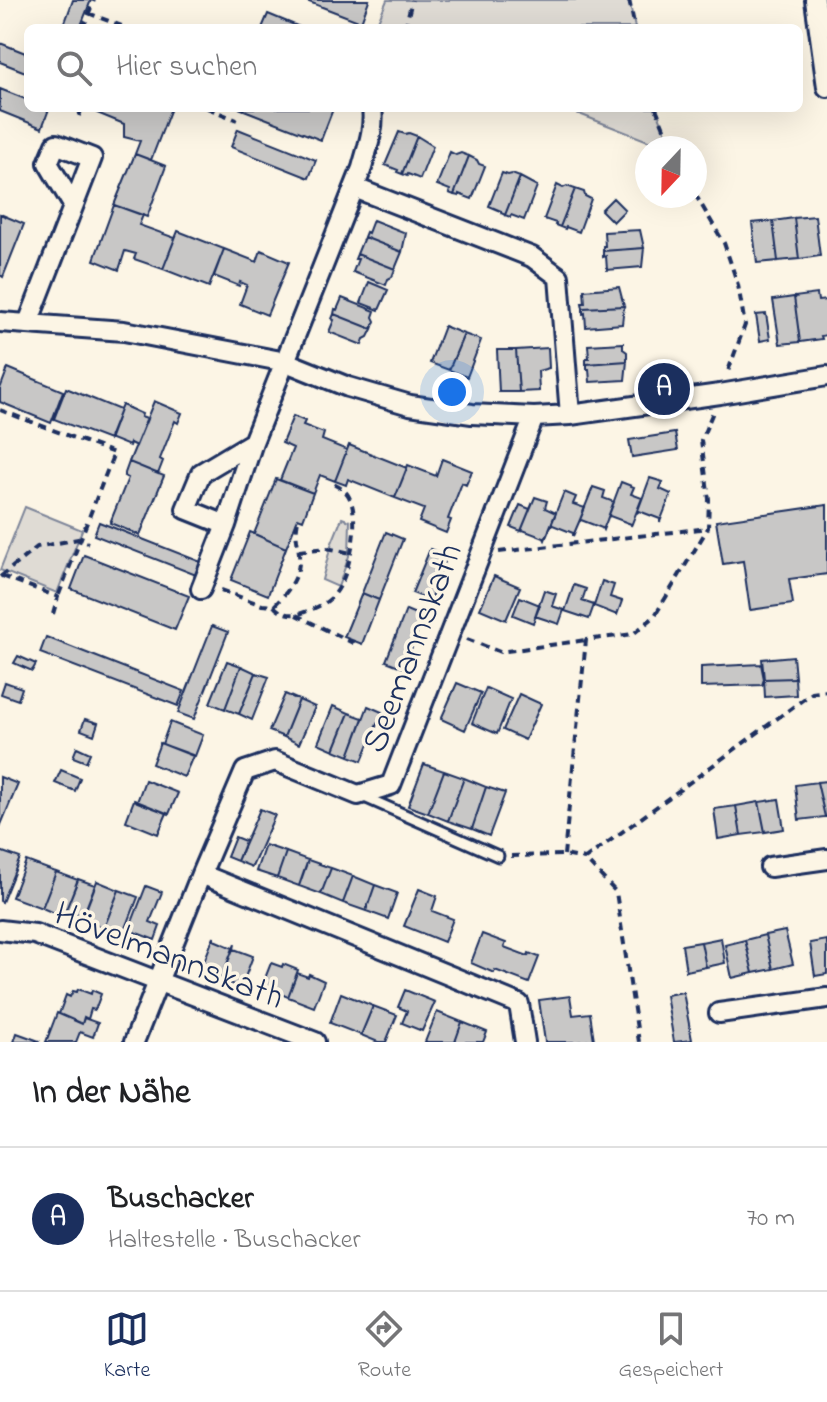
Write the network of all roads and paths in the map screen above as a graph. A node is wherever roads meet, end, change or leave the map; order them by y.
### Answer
1 (94, 0) edge
2 (412, 0) edge
3 (629, 0) edge
4 (815, 0) edge
5 (88, 13) junction
6 (84, 24) edge
7 (117, 24) edge
8 (406, 24) edge
9 (634, 24) edge
10 (827, 87) edge
11 (80, 112) edge
12 (217, 112) edge
13 (373, 112) edge
14 (658, 112) edge
15 (79, 116) dead end
16 (237, 120) dead end
17 (667, 136) edge
18 (355, 188) junction
19 (73, 205) dead end
20 (703, 208) edge
21 (0, 322) edge
22 (28, 323) junction
23 (286, 362) junction
24 (827, 376) edge
25 (720, 394) junction
26 (0, 410) edge
27 (570, 415) junction
28 (534, 417) junction
29 (253, 442) junction
30 (333, 484) dead end
31 (298, 520) dead end
32 (226, 525) junction
33 (708, 528) junction
34 (80, 539) junction
35 (88, 543) dead end
36 (299, 551) junction
37 (351, 553) junction
38 (481, 554) junction
39 (0, 576) edge
40 (202, 586) joint
41 (58, 597) junction
42 (274, 606) junction
43 (53, 614) dead end
44 (296, 615) junction
45 (450, 633) junction
46 (586, 640) junction
47 (355, 644) dead end
48 (827, 691) edge
49 (358, 795) junction
50 (564, 855) junction
51 (498, 856) joint
52 (585, 859) junction
53 (827, 859) edge
54 (770, 867) dead end
55 (201, 874) junction
56 (0, 930) edge
57 (158, 981) junction
58 (827, 998) edge
59 (719, 1013) dead end
60 (134, 1042) edge
61 (315, 1042) edge
62 (525, 1042) edge
63 (639, 1042) edge

1 - 5 path
2 - 8 path
3 - 9 path
4 - 10 street
5 - 6 path
5 - 7 path
11 - 15 path
12 - 16 path
13 - 18 street
14 - 17 path
18 - 23 street
18 - 27 street
19 - 22 street
20 - 25 path
21 - 22 street
22 - 23 street
23 - 28 street
23 - 29 street
24 - 25 street
25 - 27 street
25 - 33 path
26 - 34 path
27 - 28 street
28 - 38 street, Seemannskath
29 - 32 street
29 - 32 street
30 - 37 path
31 - 36 path
32 - 40 street
33 - 38 path
33 - 46 path
34 - 35 path
34 - 39 path
34 - 41 path
36 - 37 path
36 - 42 path
37 - 44 path
38 - 45 street, Seemannskath
39 - 41 path
40 - 42 path
41 - 43 path
42 - 44 path
44 - 47 path
45 - 46 path
45 - 49 street, Seemannskath
46 - 50 path
48 - 52 path
49 - 51 lane
49 - 55 street, Seemannskath
50 - 51 path
50 - 52 path
52 - 63 path
53 - 54 street
55 - 57 street, Seemannskath
55 - 62 street
56 - 57 street, Hövelmannskath
57 - 60 street, Seemannskath
57 - 61 street, Hövelmannskath
58 - 59 street

